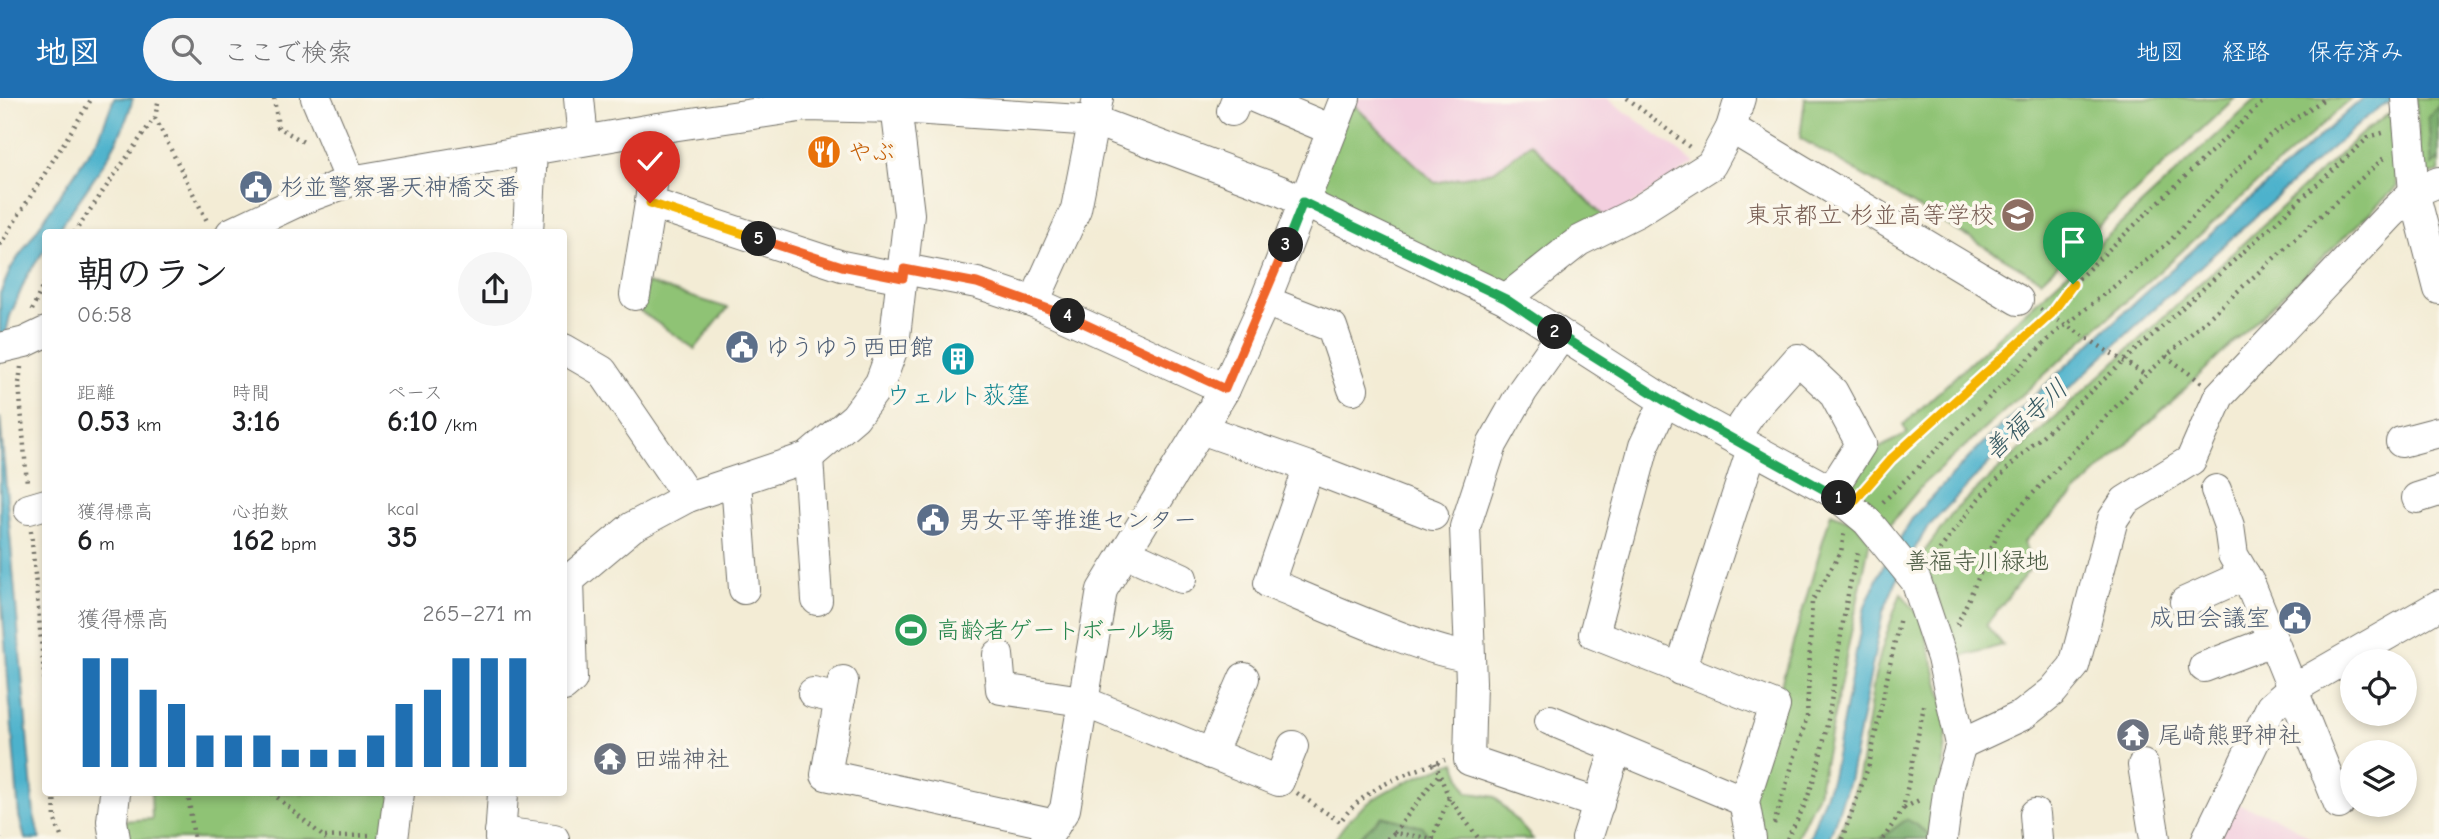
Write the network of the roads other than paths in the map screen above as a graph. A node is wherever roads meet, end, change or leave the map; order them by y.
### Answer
1 (316, 98) edge
2 (579, 98) edge
3 (1345, 98) edge
4 (1740, 98) edge
5 (1241, 102) edge
6 (896, 103) edge
7 (2407, 106) edge
8 (1096, 109) edge
9 (657, 128) junction
10 (1731, 128) junction
11 (1332, 130) junction
12 (583, 141) junction
13 (532, 149) junction
14 (2414, 174) edge
15 (341, 184) junction
16 (1303, 202) junction
17 (650, 203) junction
18 (240, 229) edge
19 (528, 229) edge
20 (904, 274) junction
21 (2439, 289) edge
22 (635, 295) dead end
23 (1506, 299) junction
24 (1265, 300) junction
25 (2018, 300) road end
26 (1034, 302) junction
27 (1561, 336) junction
28 (567, 351) edge
29 (1225, 389) junction
30 (1353, 389) dead end
31 (1665, 401) junction
32 (1201, 429) junction
33 (2439, 432) edge
34 (2401, 442) dead end
35 (1743, 444) junction
36 (808, 457) junction
37 (1308, 467) junction
38 (736, 482) junction
39 (2216, 490) dead end
40 (688, 497) junction
41 (1840, 499) junction
42 (1433, 515) dead end
43 (1125, 552) junction
44 (2245, 575) junction
45 (1182, 578) dead end
46 (567, 581) edge
47 (810, 586) dead end
48 (744, 589) dead end
49 (567, 598) edge
50 (2185, 602) dead end
51 (2439, 605) edge
52 (2272, 641) junction
53 (998, 655) dead end
54 (1469, 655) junction
55 (2204, 667) dead end
56 (1680, 670) junction
57 (1244, 678) dead end
58 (567, 683) edge
59 (2291, 690) junction
60 (832, 691) dead end
61 (1082, 701) junction
62 (1550, 720) dead end
63 (1961, 744) junction
64 (1293, 746) dead end
65 (1616, 748) junction
66 (1212, 754) junction
67 (2143, 765) dead end
68 (115, 796) edge
69 (399, 796) edge
70 (503, 796) edge
71 (1744, 801) junction
72 (1599, 804) junction
73 (2339, 804) dead end
74 (1051, 832) edge
75 (1761, 835) edge
76 (500, 836) edge
77 (393, 837) edge
78 (116, 839) edge
79 (554, 839) edge
80 (1587, 839) edge
81 (1942, 839) edge
82 (2155, 839) edge
83 (2207, 839) edge

1 - 15 street
2 - 12 street
3 - 11 street
4 - 10 street
5 - 11 street
6 - 8 street
6 - 9 street
6 - 20 street
7 - 14 street
8 - 16 street
8 - 26 street
9 - 12 street
9 - 17 street
10 - 23 street
10 - 25 street
11 - 16 street
12 - 13 street
13 - 15 street
13 - 19 street
14 - 21 street
14 - 63 street
15 - 18 street
16 - 23 street
16 - 24 street
17 - 20 street
17 - 22 street
20 - 26 street
20 - 36 street
23 - 27 street
24 - 29 street
24 - 30 street
26 - 29 street
27 - 31 street
27 - 54 street
28 - 40 street
29 - 32 street
31 - 35 street
31 - 56 street
32 - 37 street
32 - 43 street
33 - 34 street
35 - 41 street
35 - 41 street
35 - 56 street
36 - 38 street
36 - 47 street
37 - 42 street
37 - 54 street
38 - 40 street
38 - 48 street
39 - 44 street
40 - 46 street
41 - 63 street
43 - 45 street
43 - 61 street
44 - 50 street
44 - 52 street
49 - 58 street
51 - 59 street
52 - 55 street
52 - 59 street
53 - 61 street
54 - 72 street
56 - 71 street
57 - 66 street
59 - 73 street
59 - 83 street
60 - 74 street
61 - 66 street
61 - 74 street
62 - 65 street
63 - 81 street
64 - 66 street
65 - 71 street
65 - 72 street
67 - 82 street
68 - 78 street
69 - 77 street
70 - 76 street
71 - 75 street
72 - 80 street
76 - 79 street

